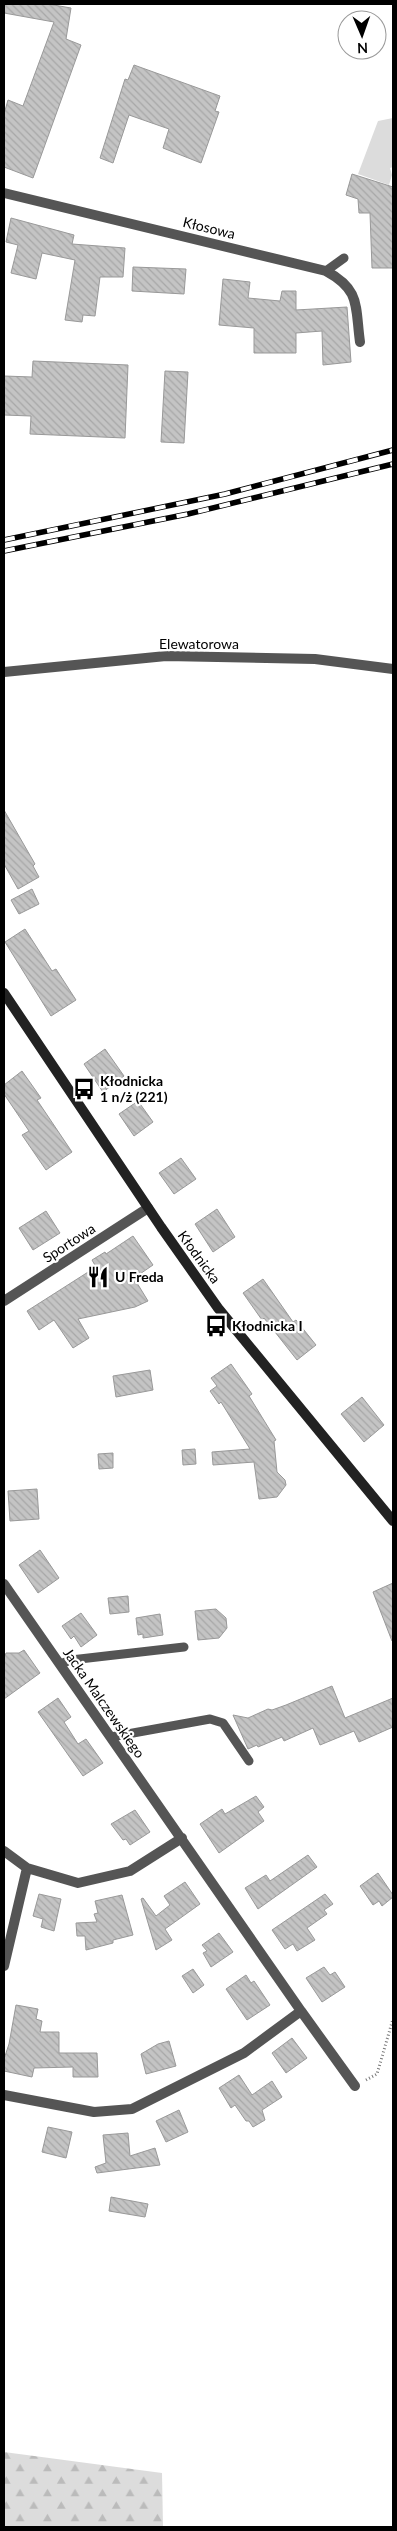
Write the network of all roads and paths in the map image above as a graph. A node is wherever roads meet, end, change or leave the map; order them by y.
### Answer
1 (4, 192) edge
2 (344, 258) dead end
3 (326, 271) junction
4 (360, 342) dead end
5 (393, 669) edge
6 (4, 672) edge
7 (4, 993) edge
8 (148, 1208) junction
9 (4, 1301) edge
10 (393, 1521) edge
11 (4, 1584) edge
12 (184, 1647) dead end
13 (60, 1664) junction
14 (111, 1737) junction
15 (249, 1761) dead end
16 (182, 1838) junction
17 (4, 1851) edge
18 (27, 1868) junction
19 (4, 1966) edge
20 (301, 2011) junction
21 (393, 2019) edge
22 (355, 2086) joint
23 (4, 2095) edge

1 - 3 street, Kłosowa
2 - 3 lane
3 - 4 street, Kłosowa
5 - 6 street, Elewatorowa
7 - 8 main road, Kłodnicka
8 - 9 street, Sportowa
8 - 10 main road, Kłodnicka
11 - 13 street, Jacka Malczewskiego
12 - 13 lane
13 - 14 street, Jacka Malczewskiego
14 - 15 lane
14 - 16 street, Jacka Malczewskiego
16 - 18 street
16 - 20 street, Jacka Malczewskiego
17 - 18 street
18 - 19 street
20 - 22 street, Jacka Malczewskiego
20 - 23 street
21 - 22 path

